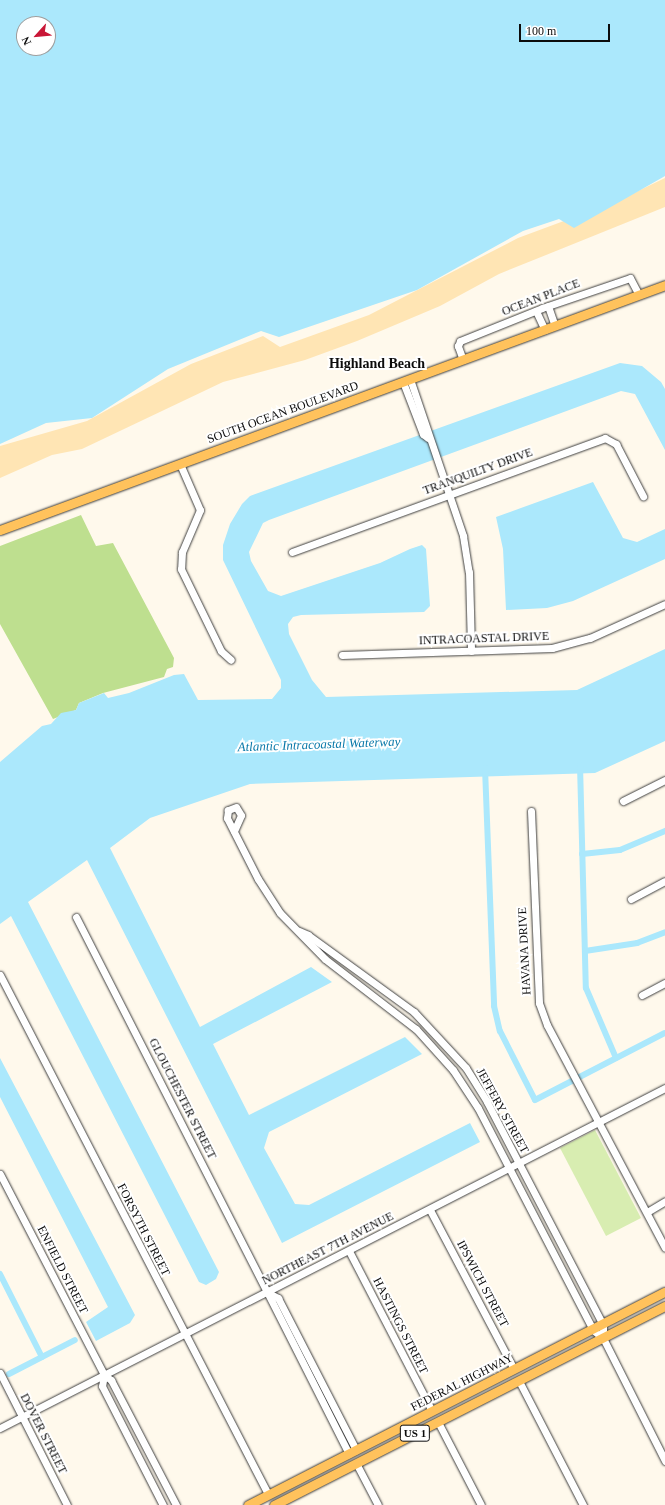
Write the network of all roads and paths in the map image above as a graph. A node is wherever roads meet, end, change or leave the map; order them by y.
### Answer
1 (664, 288) edge
2 (639, 295) junction
3 (548, 306) junction
4 (536, 310) junction
5 (555, 326) junction
6 (545, 330) junction
7 (463, 360) junction
8 (406, 380) junction
9 (180, 464) junction
10 (450, 494) junction
11 (644, 496) dead end
12 (0, 530) edge
13 (292, 552) dead end
14 (665, 604) edge
15 (471, 651) junction
16 (342, 654) dead end
17 (231, 660) dead end
18 (665, 780) edge
19 (623, 801) dead end
20 (531, 811) dead end
21 (234, 831) dead end
22 (665, 881) edge
23 (631, 899) dead end
24 (76, 917) dead end
25 (299, 931) junction
26 (0, 975) edge
27 (665, 983) edge
28 (642, 995) dead end
29 (470, 1075) junction
30 (461, 1081) junction
31 (665, 1088) edge
32 (598, 1123) junction
33 (519, 1165) junction
34 (510, 1170) junction
35 (0, 1174) edge
36 (665, 1201) edge
37 (430, 1210) junction
38 (646, 1212) dead end
39 (665, 1248) edge
40 (349, 1251) junction
41 (581, 1282) junction
42 (571, 1287) junction
43 (268, 1292) junction
44 (665, 1292) edge
45 (665, 1306) edge
46 (603, 1325) junction
47 (593, 1330) junction
48 (185, 1334) junction
49 (604, 1338) junction
50 (514, 1369) junction
51 (0, 1373) edge
52 (104, 1376) junction
53 (519, 1381) junction
54 (326, 1391) junction
55 (318, 1395) junction
56 (432, 1411) junction
57 (22, 1417) junction
58 (438, 1422) junction
59 (0, 1428) edge
60 (370, 1443) junction
61 (352, 1452) junction
62 (665, 1461) edge
63 (356, 1463) junction
64 (337, 1473) junction
65 (268, 1494) junction
66 (68, 1505) edge
67 (163, 1505) edge
68 (176, 1505) edge
69 (248, 1505) edge
70 (274, 1505) edge
71 (378, 1505) edge
72 (481, 1505) edge
73 (583, 1505) edge

1 - 2 main road, SOUTH OCEAN BOULEVARD
2 - 3 street, OCEAN PLACE
2 - 5 main road, SOUTH OCEAN BOULEVARD
3 - 4 street, OCEAN PLACE
3 - 5 street
4 - 6 street
4 - 7 street, OCEAN PLACE
5 - 6 main road, SOUTH OCEAN BOULEVARD
6 - 7 main road, SOUTH OCEAN BOULEVARD
7 - 8 main road, SOUTH OCEAN BOULEVARD
8 - 9 main road, SOUTH OCEAN BOULEVARD
8 - 10 street
9 - 12 main road, SOUTH OCEAN BOULEVARD
9 - 17 street
10 - 11 street, TRANQUILTY DRIVE
10 - 13 street, TRANQUILTY DRIVE
10 - 15 street
14 - 15 street, INTRACOASTAL DRIVE
15 - 16 street, INTRACOASTAL DRIVE
18 - 19 street
20 - 32 street, HAVANA DRIVE
21 - 25 street, JEFFERY STREET
22 - 23 street
24 - 43 street, GLOUCHESTER STREET
25 - 29 street, JEFFERY STREET
25 - 30 street, JEFFERY STREET
26 - 48 street, FORSYTH STREET
27 - 28 street
29 - 30 street
29 - 33 street, JEFFERY STREET
30 - 34 street, JEFFERY STREET
31 - 32 street, NORTHEAST 7TH AVENUE
32 - 33 street, NORTHEAST 7TH AVENUE
32 - 39 street, HAVANA DRIVE
33 - 34 street, NORTHEAST 7TH AVENUE
33 - 41 street, JEFFERY STREET
34 - 37 street, NORTHEAST 7TH AVENUE
34 - 42 street, JEFFERY STREET
35 - 52 street, ENFIELD STREET
36 - 38 street
37 - 40 street, NORTHEAST 7TH AVENUE
37 - 50 street, IPSWICH STREET
40 - 43 street, NORTHEAST 7TH AVENUE
40 - 56 street, HASTINGS STREET
41 - 42 street
41 - 46 street, JEFFERY STREET
42 - 47 street, JEFFERY STREET
43 - 48 street, NORTHEAST 7TH AVENUE
43 - 54 street, GLOUCHESTER STREET
43 - 55 street, GLOUCHESTER STREET
44 - 46 main road, FEDERAL HIGHWAY / US 1
45 - 49 main road, FEDERAL HIGHWAY / US 1
46 - 47 main road, FEDERAL HIGHWAY / US 1
46 - 49 street, JEFFERY STREET
47 - 49 street, JEFFERY STREET
47 - 50 main road, FEDERAL HIGHWAY / US 1
48 - 52 street, NORTHEAST 7TH AVENUE
48 - 65 street, FORSYTH STREET
49 - 53 main road, FEDERAL HIGHWAY / US 1
49 - 62 street, JEFFERY STREET
50 - 56 main road, FEDERAL HIGHWAY / US 1
51 - 57 street, DOVER STREET
52 - 57 street, NORTHEAST 7TH AVENUE
52 - 67 street, ENFIELD STREET
52 - 68 street, ENFIELD STREET
53 - 58 main road, FEDERAL HIGHWAY / US 1
53 - 73 street
54 - 55 street
54 - 61 street, GLOUCHESTER STREET
55 - 61 street, GLOUCHESTER STREET
56 - 60 main road, FEDERAL HIGHWAY / US 1
57 - 59 street, NORTHEAST 7TH AVENUE
57 - 66 street, DOVER STREET
58 - 63 main road, FEDERAL HIGHWAY / US 1
58 - 72 street
60 - 61 main road, FEDERAL HIGHWAY / US 1
60 - 63 main road
61 - 64 main road
61 - 65 main road, FEDERAL HIGHWAY / US 1
63 - 64 main road, FEDERAL HIGHWAY / US 1
63 - 71 street
64 - 70 main road, FEDERAL HIGHWAY / US 1
65 - 69 main road, FEDERAL HIGHWAY / US 1

